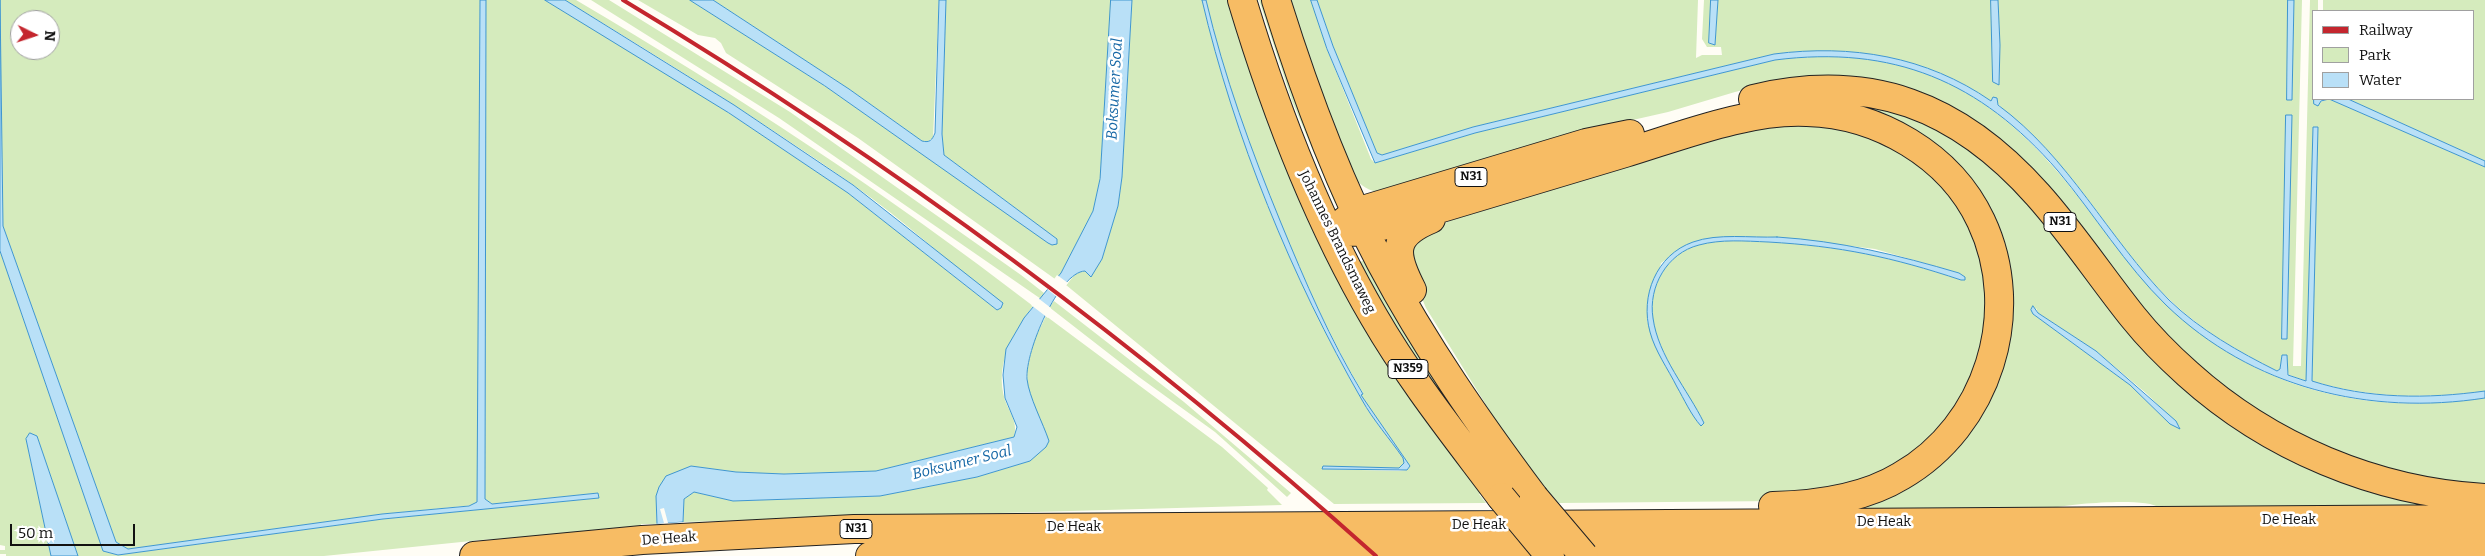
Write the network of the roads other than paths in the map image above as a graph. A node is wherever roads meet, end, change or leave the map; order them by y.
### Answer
1 (1242, 0) edge
2 (1276, 0) edge
3 (1457, 204) junction
4 (1360, 221) junction
5 (1330, 233) junction
6 (1422, 334) junction
7 (2485, 498) edge
8 (2485, 519) edge
9 (1561, 524) junction
10 (2485, 545) edge
11 (1278, 554) edge
12 (474, 556) edge
13 (870, 556) edge
14 (1550, 556) edge
15 (1584, 556) edge

1 - 5 highway, Johannes Brandsmaweg / N359
2 - 4 highway, N359
3 - 4 highway, N31
3 - 6 highway, N31
3 - 9 highway, N31
4 - 5 highway
4 - 6 highway, N359
4 - 7 highway, N31
5 - 14 highway, Johannes Brandsmaweg / N359, bridge
6 - 15 highway, N359, bridge
8 - 9 highway, De Heak / N31
9 - 12 highway, De Heak / N31
10 - 11 highway, De Heak / N31
11 - 13 highway, De Heak / N31

